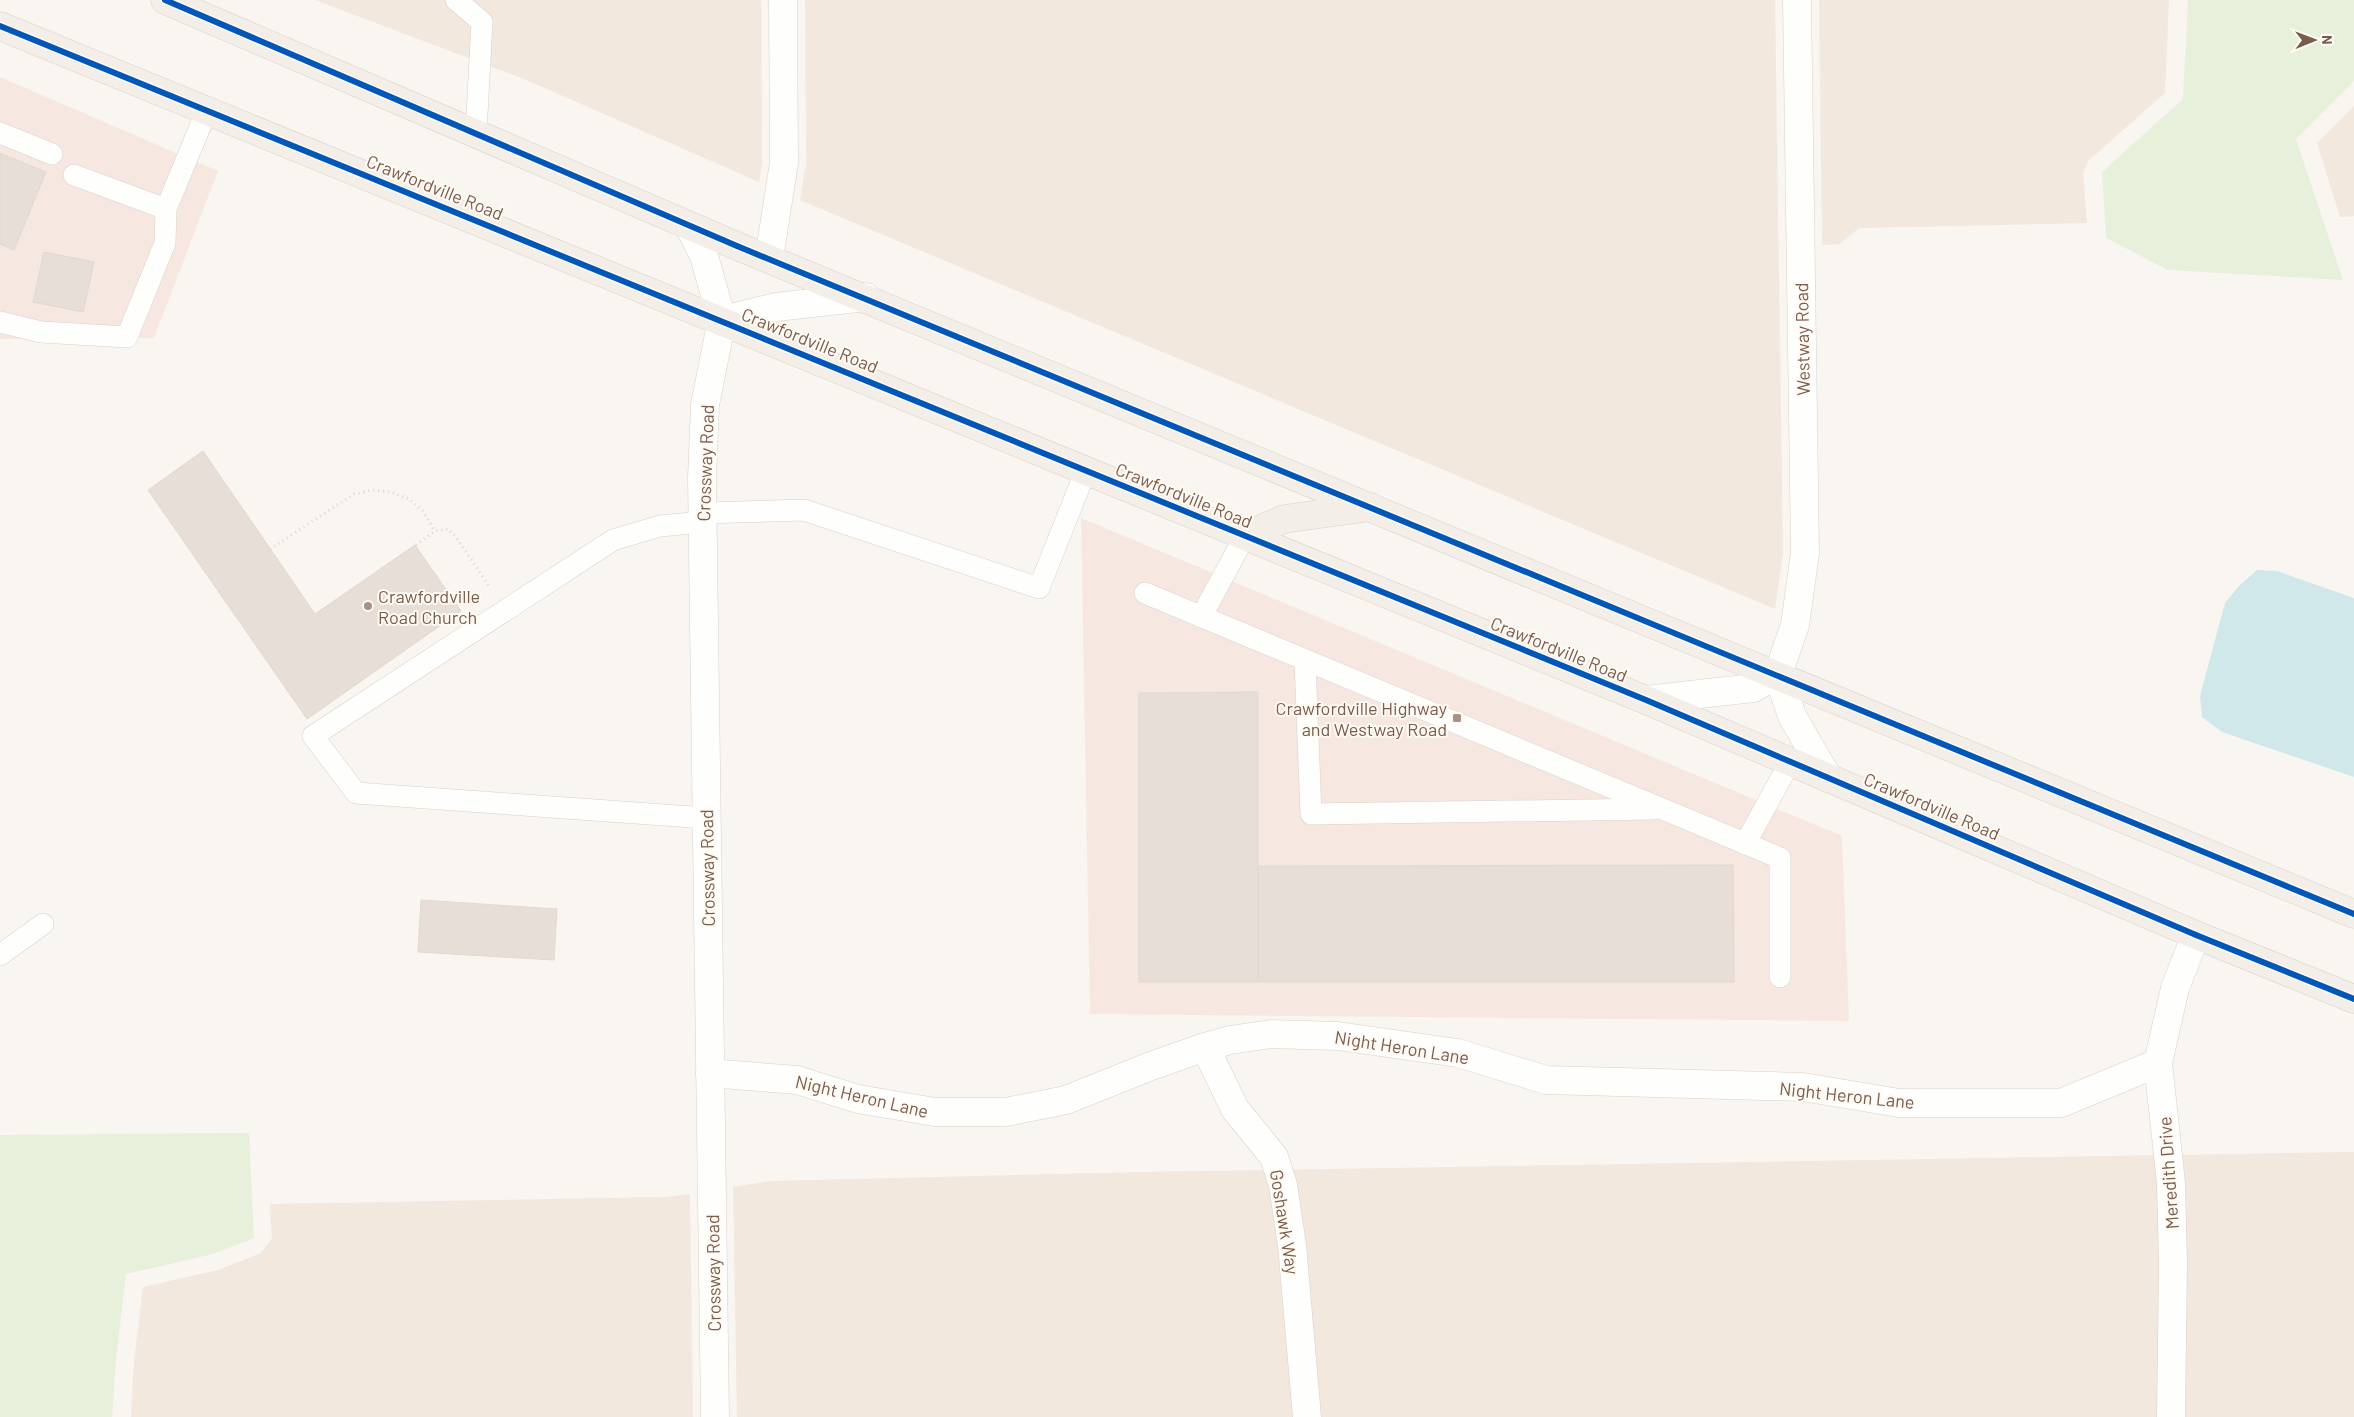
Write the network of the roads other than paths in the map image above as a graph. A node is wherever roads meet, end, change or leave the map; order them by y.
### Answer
1 (165, 0) edge
2 (456, 0) edge
3 (783, 0) edge
4 (1797, 0) edge
5 (0, 26) edge
6 (206, 110) junction
7 (0, 133) edge
8 (476, 133) junction
9 (52, 154) dead end
10 (74, 175) dead end
11 (166, 209) junction
12 (689, 226) junction
13 (769, 258) junction
14 (866, 297) junction
15 (722, 320) junction
16 (0, 322) edge
17 (1086, 470) junction
18 (1372, 507) junction
19 (702, 517) junction
20 (1245, 536) junction
21 (1145, 593) dead end
22 (1201, 617) junction
23 (1305, 660) junction
24 (1778, 674) junction
25 (1646, 700) junction
26 (1790, 762) junction
27 (1828, 778) junction
28 (1661, 808) junction
29 (706, 818) junction
30 (1745, 844) junction
31 (2354, 914) edge
32 (43, 924) dead end
33 (2196, 934) junction
34 (0, 955) edge
35 (1780, 977) dead end
36 (2354, 999) edge
37 (1205, 1047) junction
38 (2158, 1063) junction
39 (710, 1073) junction
40 (715, 1417) edge
41 (1307, 1417) edge
42 (2170, 1417) edge

1 - 8 main road
2 - 8 lane
3 - 13 street
4 - 24 street, Westway Road
5 - 6 main road, Crawfordville Road
6 - 11 lane
6 - 15 main road, Crawfordville Road
7 - 9 lane
8 - 12 main road
10 - 11 lane
11 - 16 lane
12 - 13 main road
12 - 15 street
13 - 14 main road
14 - 15 street
14 - 18 main road
15 - 17 main road, Crawfordville Road
15 - 19 street, Crossway Road
17 - 19 lane
17 - 20 main road, Crawfordville Road
18 - 20 main road
18 - 24 main road
19 - 29 street, Crossway Road
19 - 29 lane
20 - 22 lane
20 - 25 main road, Crawfordville Road
21 - 22 lane
22 - 23 lane
23 - 28 lane
23 - 28 lane
24 - 25 street
24 - 27 street
24 - 31 main road
25 - 26 main road, Crawfordville Road
26 - 27 main road, Crawfordville Road
26 - 30 lane
27 - 33 main road, Crawfordville Road
28 - 30 lane
29 - 39 street, Crossway Road
30 - 35 lane
32 - 34 lane
33 - 36 main road, Crawfordville Road
33 - 38 street, Meredith Drive
37 - 38 street, Night Heron Lane
37 - 39 street, Night Heron Lane
37 - 41 street, Goshawk Way
38 - 42 street, Meredith Drive
39 - 40 street, Crossway Road

